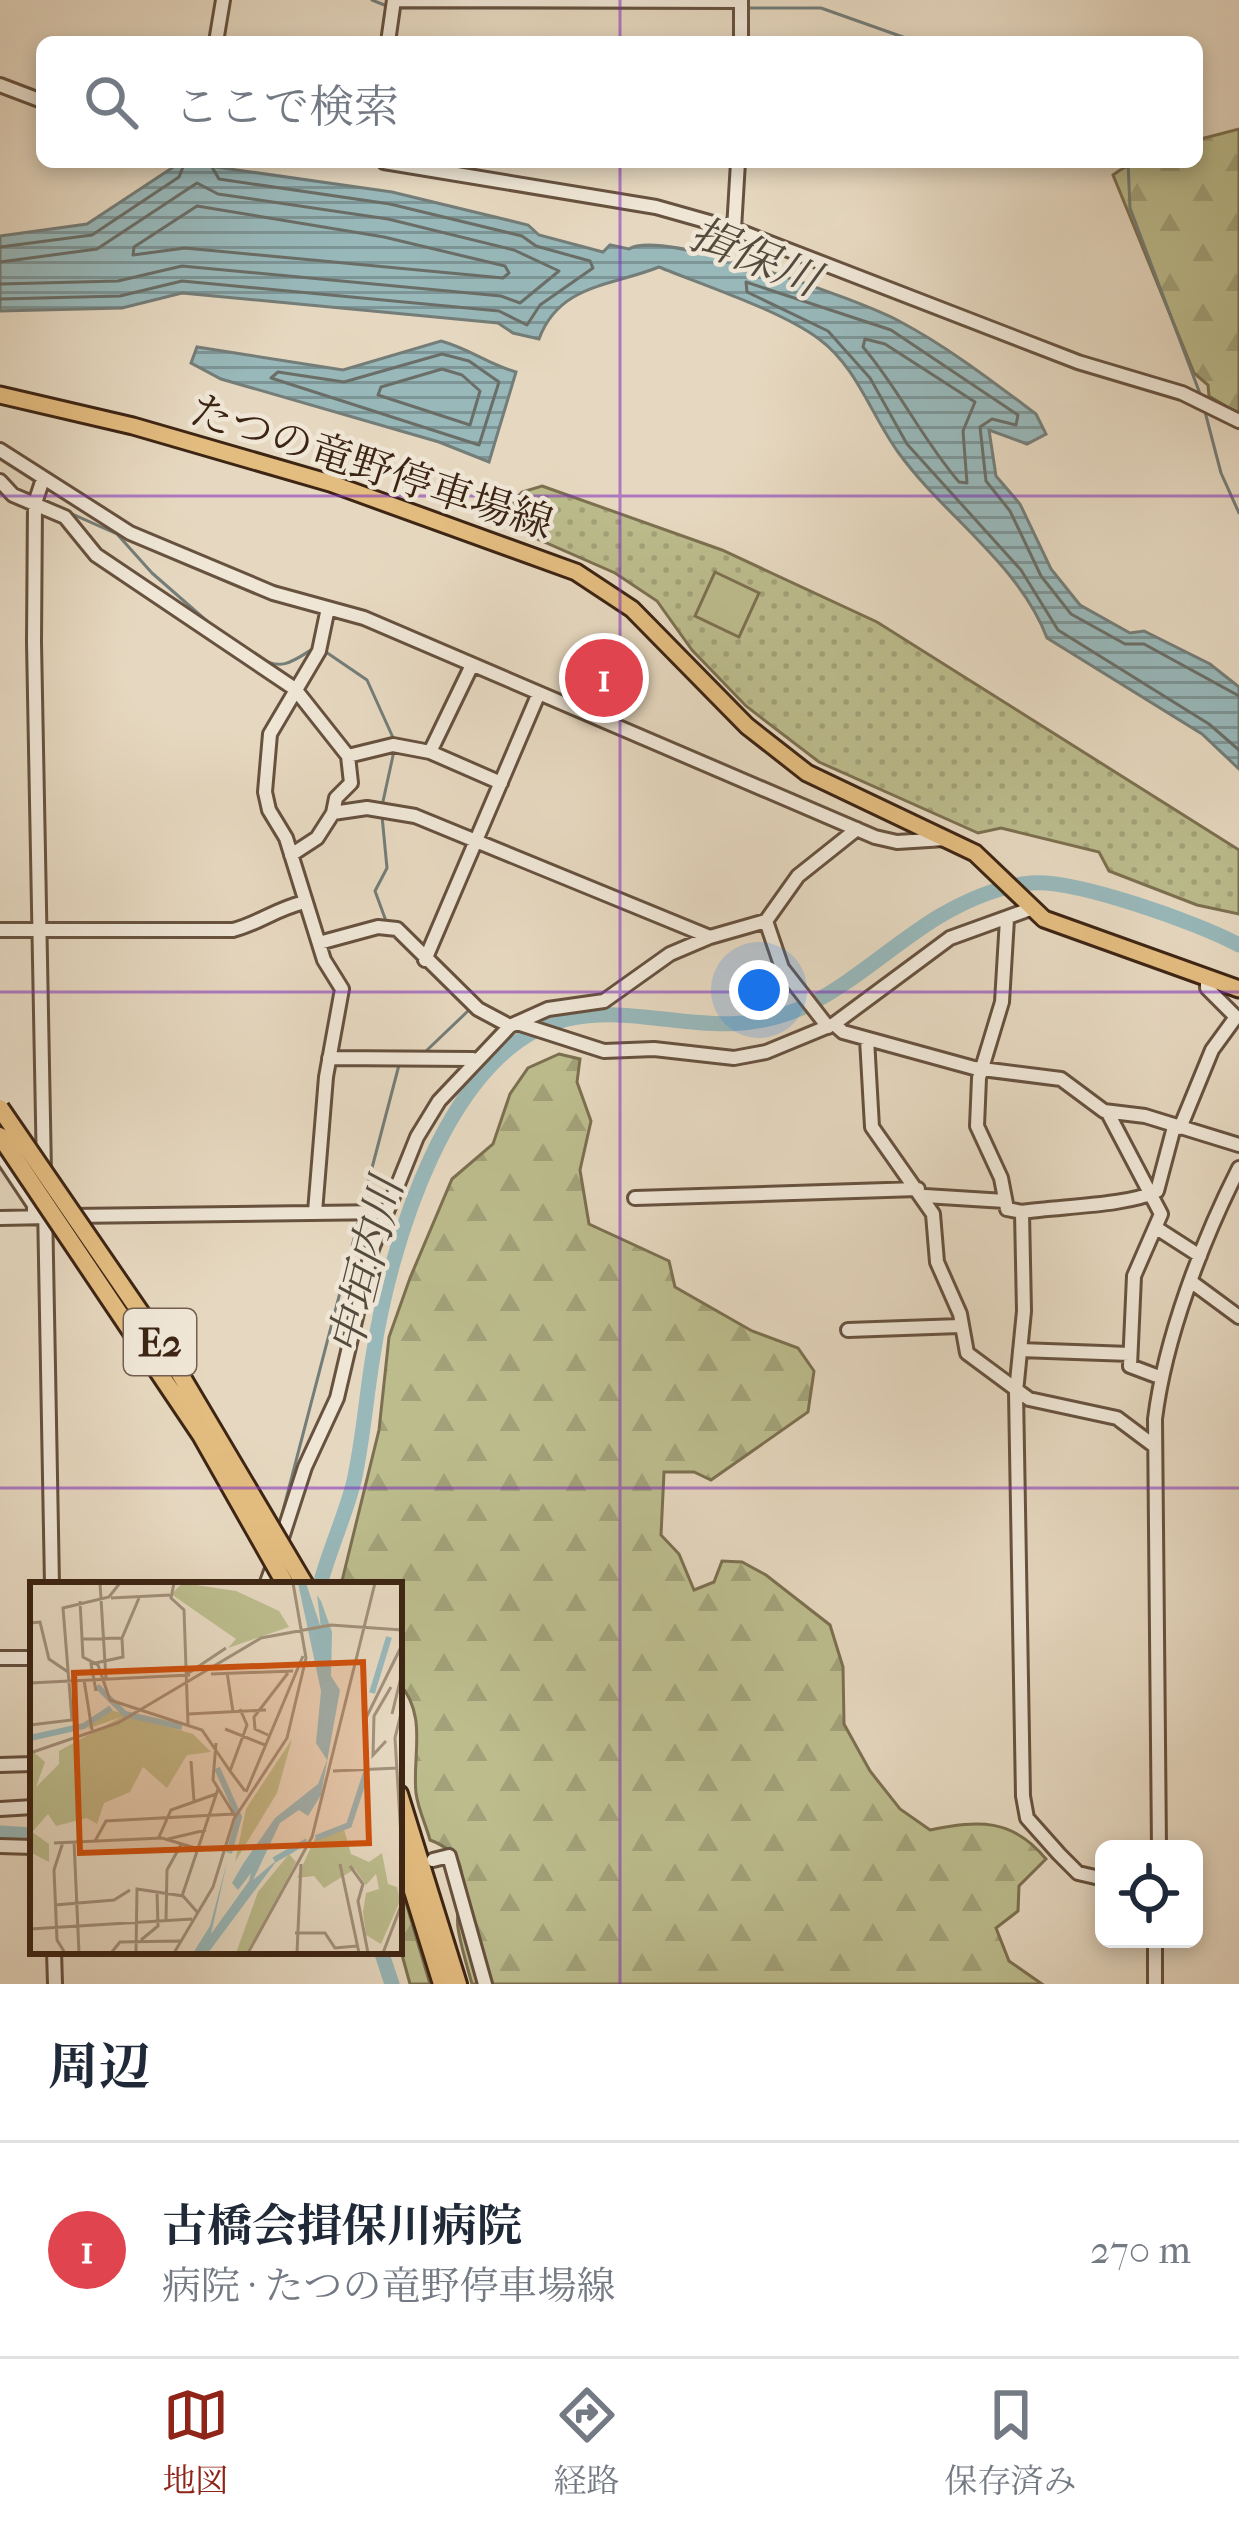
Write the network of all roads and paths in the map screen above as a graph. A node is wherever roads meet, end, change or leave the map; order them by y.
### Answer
1 (223, 0) edge
2 (741, 0) edge
3 (490, 2) edge
4 (598, 2) edge
5 (217, 36) edge
6 (389, 36) edge
7 (741, 36) edge
8 (0, 85) edge
9 (36, 99) edge
10 (419, 168) edge
11 (738, 168) edge
12 (734, 229) junction
13 (0, 395) edge
14 (1239, 421) edge
15 (0, 450) edge
16 (43, 479) junction
17 (0, 481) edge
18 (35, 503) junction
19 (328, 608) junction
20 (472, 665) junction
21 (295, 688) junction
22 (539, 693) junction
23 (430, 752) junction
24 (348, 756) junction
25 (501, 783) junction
26 (333, 813) junction
27 (857, 829) junction
28 (946, 838) junction
29 (477, 841) junction
30 (291, 855) junction
31 (305, 902) junction
32 (1027, 907) junction
33 (1007, 919) junction
34 (766, 921) junction
35 (0, 930) edge
36 (39, 930) junction
37 (710, 937) junction
38 (319, 943) junction
39 (424, 960) junction
40 (1208, 978) junction
41 (1239, 989) edge
42 (516, 1024) junction
43 (829, 1025) junction
44 (867, 1039) junction
45 (329, 1058) junction
46 (473, 1059) junction
47 (981, 1070) junction
48 (0, 1108) edge
49 (1108, 1113) junction
50 (1177, 1127) junction
51 (0, 1136) edge
52 (1239, 1145) edge
53 (0, 1154) edge
54 (1239, 1168) edge
55 (44, 1188) junction
56 (922, 1192) junction
57 (1151, 1194) junction
58 (28, 1196) junction
59 (634, 1198) dead end
60 (1005, 1201) junction
61 (315, 1212) junction
62 (387, 1212) junction
63 (1022, 1212) junction
64 (39, 1217) junction
65 (0, 1218) edge
66 (1158, 1228) junction
67 (1200, 1256) junction
68 (1193, 1283) junction
69 (1239, 1317) edge
70 (961, 1326) junction
71 (848, 1330) dead end
72 (1020, 1350) junction
73 (1130, 1354) junction
74 (1162, 1378) junction
75 (1016, 1392) junction
76 (1154, 1445) junction
77 (52, 1582) edge
78 (267, 1582) edge
79 (284, 1582) edge
80 (303, 1582) edge
81 (30, 1764) edge
82 (0, 1765) edge
83 (402, 1804) edge
84 (30, 1807) edge
85 (0, 1809) edge
86 (1159, 1840) edge
87 (0, 1846) edge
88 (30, 1847) edge
89 (402, 1856) edge
90 (433, 1860) dead end
91 (1095, 1877) edge
92 (1155, 1948) edge
93 (54, 1954) edge
94 (55, 1984) edge
95 (442, 1984) edge
96 (458, 1984) edge
97 (485, 1984) edge
98 (1155, 1984) edge

1 - 5 street
2 - 4 street
2 - 7 street
3 - 4 street
3 - 6 street
8 - 9 street
10 - 12 street
11 - 12 street
12 - 14 street
13 - 28 main road, たつの竜野停車場線
15 - 16 street
16 - 18 street
16 - 19 street
17 - 18 street
18 - 21 street
18 - 36 street
19 - 20 street
19 - 21 street
20 - 22 street
20 - 23 street
21 - 24 street
21 - 30 street
22 - 25 street
22 - 27 street
23 - 24 street
23 - 25 street
24 - 26 street
25 - 29 street
26 - 29 street
26 - 30 street
27 - 28 street
27 - 34 street
28 - 32 main road, たつの竜野停車場線
29 - 37 street
29 - 39 street
30 - 31 street
31 - 36 street
31 - 38 street
32 - 33 street
32 - 40 main road, たつの竜野停車場線
33 - 43 street
33 - 47 street
34 - 37 street
34 - 43 street
35 - 36 street
36 - 55 street
37 - 42 street
38 - 39 street
38 - 45 street
39 - 42 street
40 - 41 main road, たつの竜野停車場線
40 - 50 street
42 - 43 street
42 - 46 street
43 - 44 street
44 - 47 street
44 - 56 street
45 - 46 street
45 - 61 street
46 - 62 street
47 - 49 street
47 - 60 street
48 - 80 highway, E2, bridge
49 - 50 street
49 - 57 street
50 - 52 street
50 - 57 street
51 - 79 highway, E2, bridge
53 - 58 street
54 - 67 street
55 - 58 street
55 - 64 street
56 - 59 street
56 - 60 street
56 - 70 street
57 - 63 street
57 - 66 street
58 - 64 street
60 - 63 street
61 - 62 street
61 - 64 street
62 - 78 street
63 - 72 street
64 - 65 street
64 - 77 street
66 - 67 street
66 - 73 street
67 - 68 street
68 - 69 street
68 - 74 street
70 - 71 street
70 - 75 street
72 - 73 street
72 - 75 street
73 - 74 street
74 - 76 street
75 - 76 street
75 - 91 street
76 - 86 street
81 - 82 street
83 - 96 highway
84 - 85 street
87 - 88 street
89 - 95 highway
90 - 97 street
92 - 98 street
93 - 94 street

